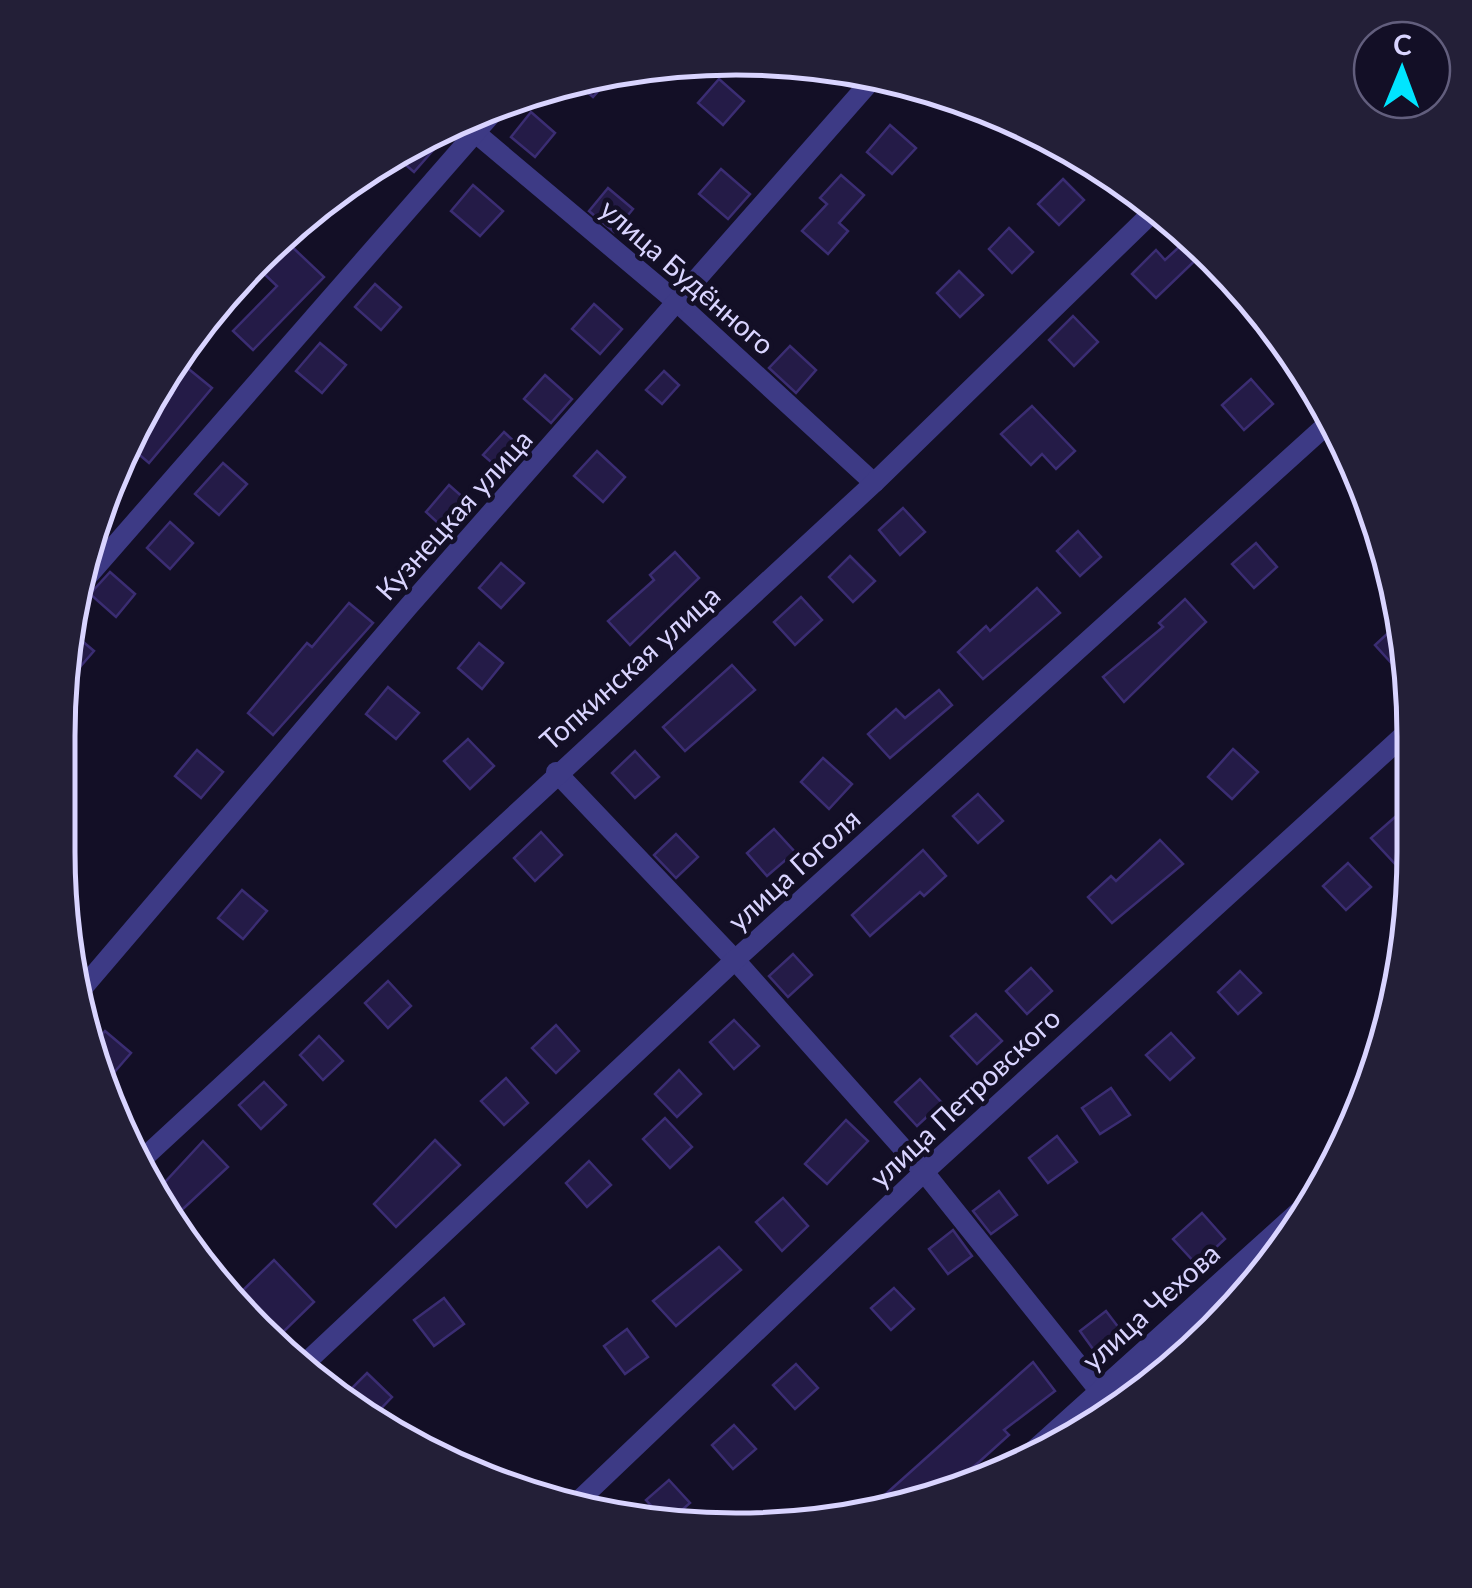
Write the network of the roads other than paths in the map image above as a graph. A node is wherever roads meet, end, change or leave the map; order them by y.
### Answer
1 (866, 88) edge
2 (473, 130) edge
3 (457, 137) edge
4 (1146, 219) edge
5 (680, 304) junction
6 (1321, 430) edge
7 (874, 483) junction
8 (99, 563) edge
9 (1397, 741) edge
10 (556, 772) junction
11 (735, 960) junction
12 (88, 980) edge
13 (148, 1154) edge
14 (924, 1172) junction
15 (1257, 1258) edge
16 (312, 1359) edge
17 (1132, 1381) edge
18 (1106, 1400) edge
19 (585, 1495) edge

1 - 5 street, Кузнецкая улица
2 - 5 street, улица Будённого
3 - 8 street
4 - 7 street, Топкинская улица
5 - 7 street, улица Будённого
5 - 12 street, Кузнецкая улица
6 - 11 street, улица Гоголя
7 - 10 street, Топкинская улица
9 - 14 street, улица Петровского
10 - 11 street
10 - 13 street, Топкинская улица
11 - 14 street
11 - 16 street, улица Гоголя
14 - 18 street
14 - 19 street, улица Петровского
15 - 17 street, улица Чехова

